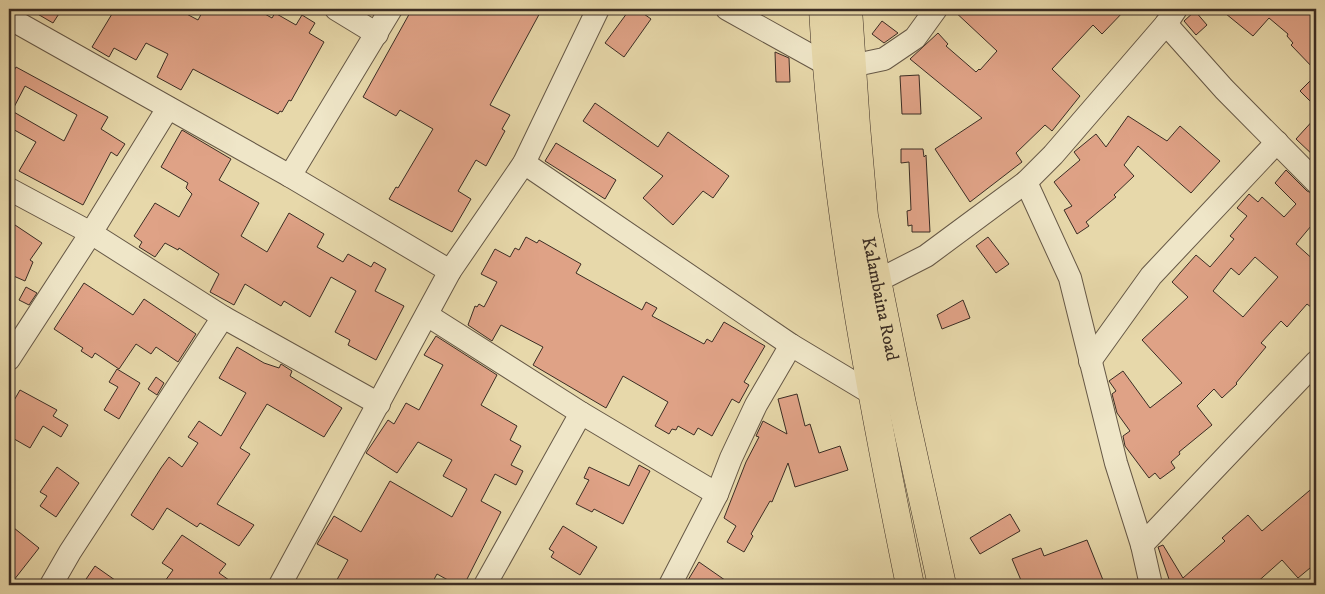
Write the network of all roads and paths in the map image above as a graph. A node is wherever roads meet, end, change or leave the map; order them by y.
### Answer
1 (336, 9) edge
2 (391, 9) edge
3 (598, 9) edge
4 (727, 9) edge
5 (823, 9) edge
6 (848, 9) edge
7 (936, 9) edge
8 (1171, 16) edge
9 (9, 18) edge
10 (377, 34) junction
11 (839, 65) junction
12 (168, 108) junction
13 (1277, 142) junction
14 (524, 163) junction
15 (290, 176) junction
16 (1026, 182) junction
17 (1316, 182) edge
18 (9, 189) edge
19 (92, 233) junction
20 (450, 271) junction
21 (877, 281) junction
22 (427, 315) junction
23 (223, 316) junction
24 (791, 345) junction
25 (9, 359) edge
26 (1090, 361) junction
27 (1316, 362) edge
28 (871, 394) junction
29 (378, 404) junction
30 (581, 413) junction
31 (717, 494) junction
32 (1142, 545) junction
33 (51, 585) edge
34 (280, 585) edge
35 (484, 585) edge
36 (670, 585) edge
37 (910, 585) edge
38 (942, 585) edge
39 (1151, 585) edge

1 - 10 street
2 - 10 street
3 - 14 street
4 - 11 street
5 - 11 main road, Kalambaina Road
6 - 11 main road, Kalambaina Road
7 - 11 street
8 - 13 street
8 - 16 street
9 - 12 street
10 - 15 street
11 - 21 main road, Kalambaina Road
11 - 28 main road, Kalambaina Road
12 - 15 street
12 - 19 street
13 - 17 street
13 - 26 street
14 - 20 street
14 - 24 street
15 - 20 street
16 - 21 street
16 - 26 street
18 - 19 street
19 - 23 street
19 - 25 street
20 - 22 street
21 - 38 main road, Kalambaina Road
22 - 29 street
22 - 30 street
23 - 29 street
23 - 33 street
24 - 28 street
24 - 31 street
26 - 32 street
27 - 32 street
28 - 37 main road, Kalambaina Road
29 - 34 street
30 - 31 street
30 - 35 street
31 - 36 street
32 - 39 street

